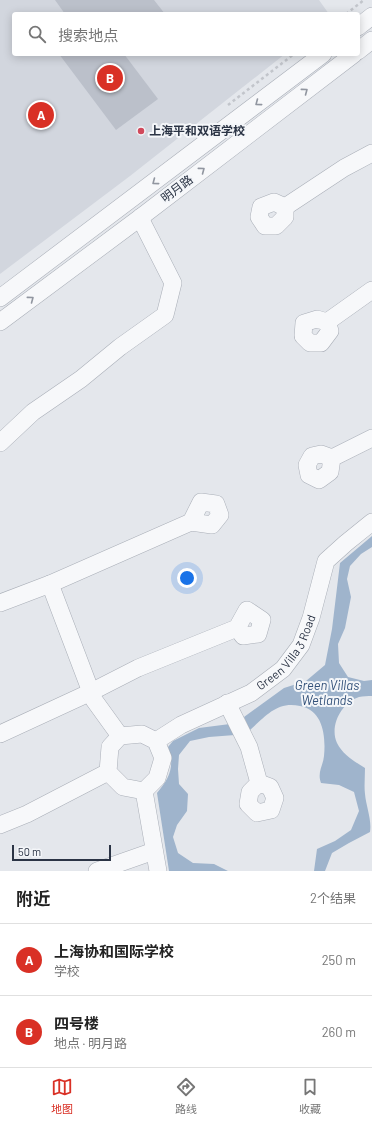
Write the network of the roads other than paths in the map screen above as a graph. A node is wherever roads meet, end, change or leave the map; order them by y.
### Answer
1 (372, 16) edge
2 (360, 25) edge
3 (372, 40) edge
4 (360, 49) edge
5 (320, 56) edge
6 (351, 56) edge
7 (372, 153) edge
8 (285, 208) dead end
9 (141, 217) junction
10 (372, 290) edge
11 (0, 298) edge
12 (0, 322) edge
13 (327, 322) dead end
14 (372, 438) edge
15 (0, 443) edge
16 (332, 458) dead end
17 (191, 522) dead end
18 (372, 522) edge
19 (50, 584) junction
20 (0, 603) edge
21 (237, 628) dead end
22 (91, 692) junction
23 (227, 703) junction
24 (0, 734) edge
25 (120, 736) junction
26 (156, 741) junction
27 (108, 772) junction
28 (259, 783) dead end
29 (144, 791) junction
30 (0, 825) edge
31 (154, 851) junction
32 (97, 871) edge
33 (158, 871) edge

1 - 2 street
3 - 4 street
5 -> 11 street, 明月路
9 -> 6 street, 明月路
7 - 8 street
12 -> 9 street, 明月路
9 - 15 street
10 - 13 street
14 - 16 street
17 - 19 street
18 - 23 street, Green Villa 3 Road
19 - 20 street
19 - 22 street
21 - 22 street
22 - 24 street
22 - 25 street
23 - 26 street, Green Villa 3 Road
23 - 28 street
25 - 26 street
25 - 27 street
26 - 29 street
27 - 29 street
27 - 30 street
29 - 31 street
31 - 32 street
31 - 33 street

